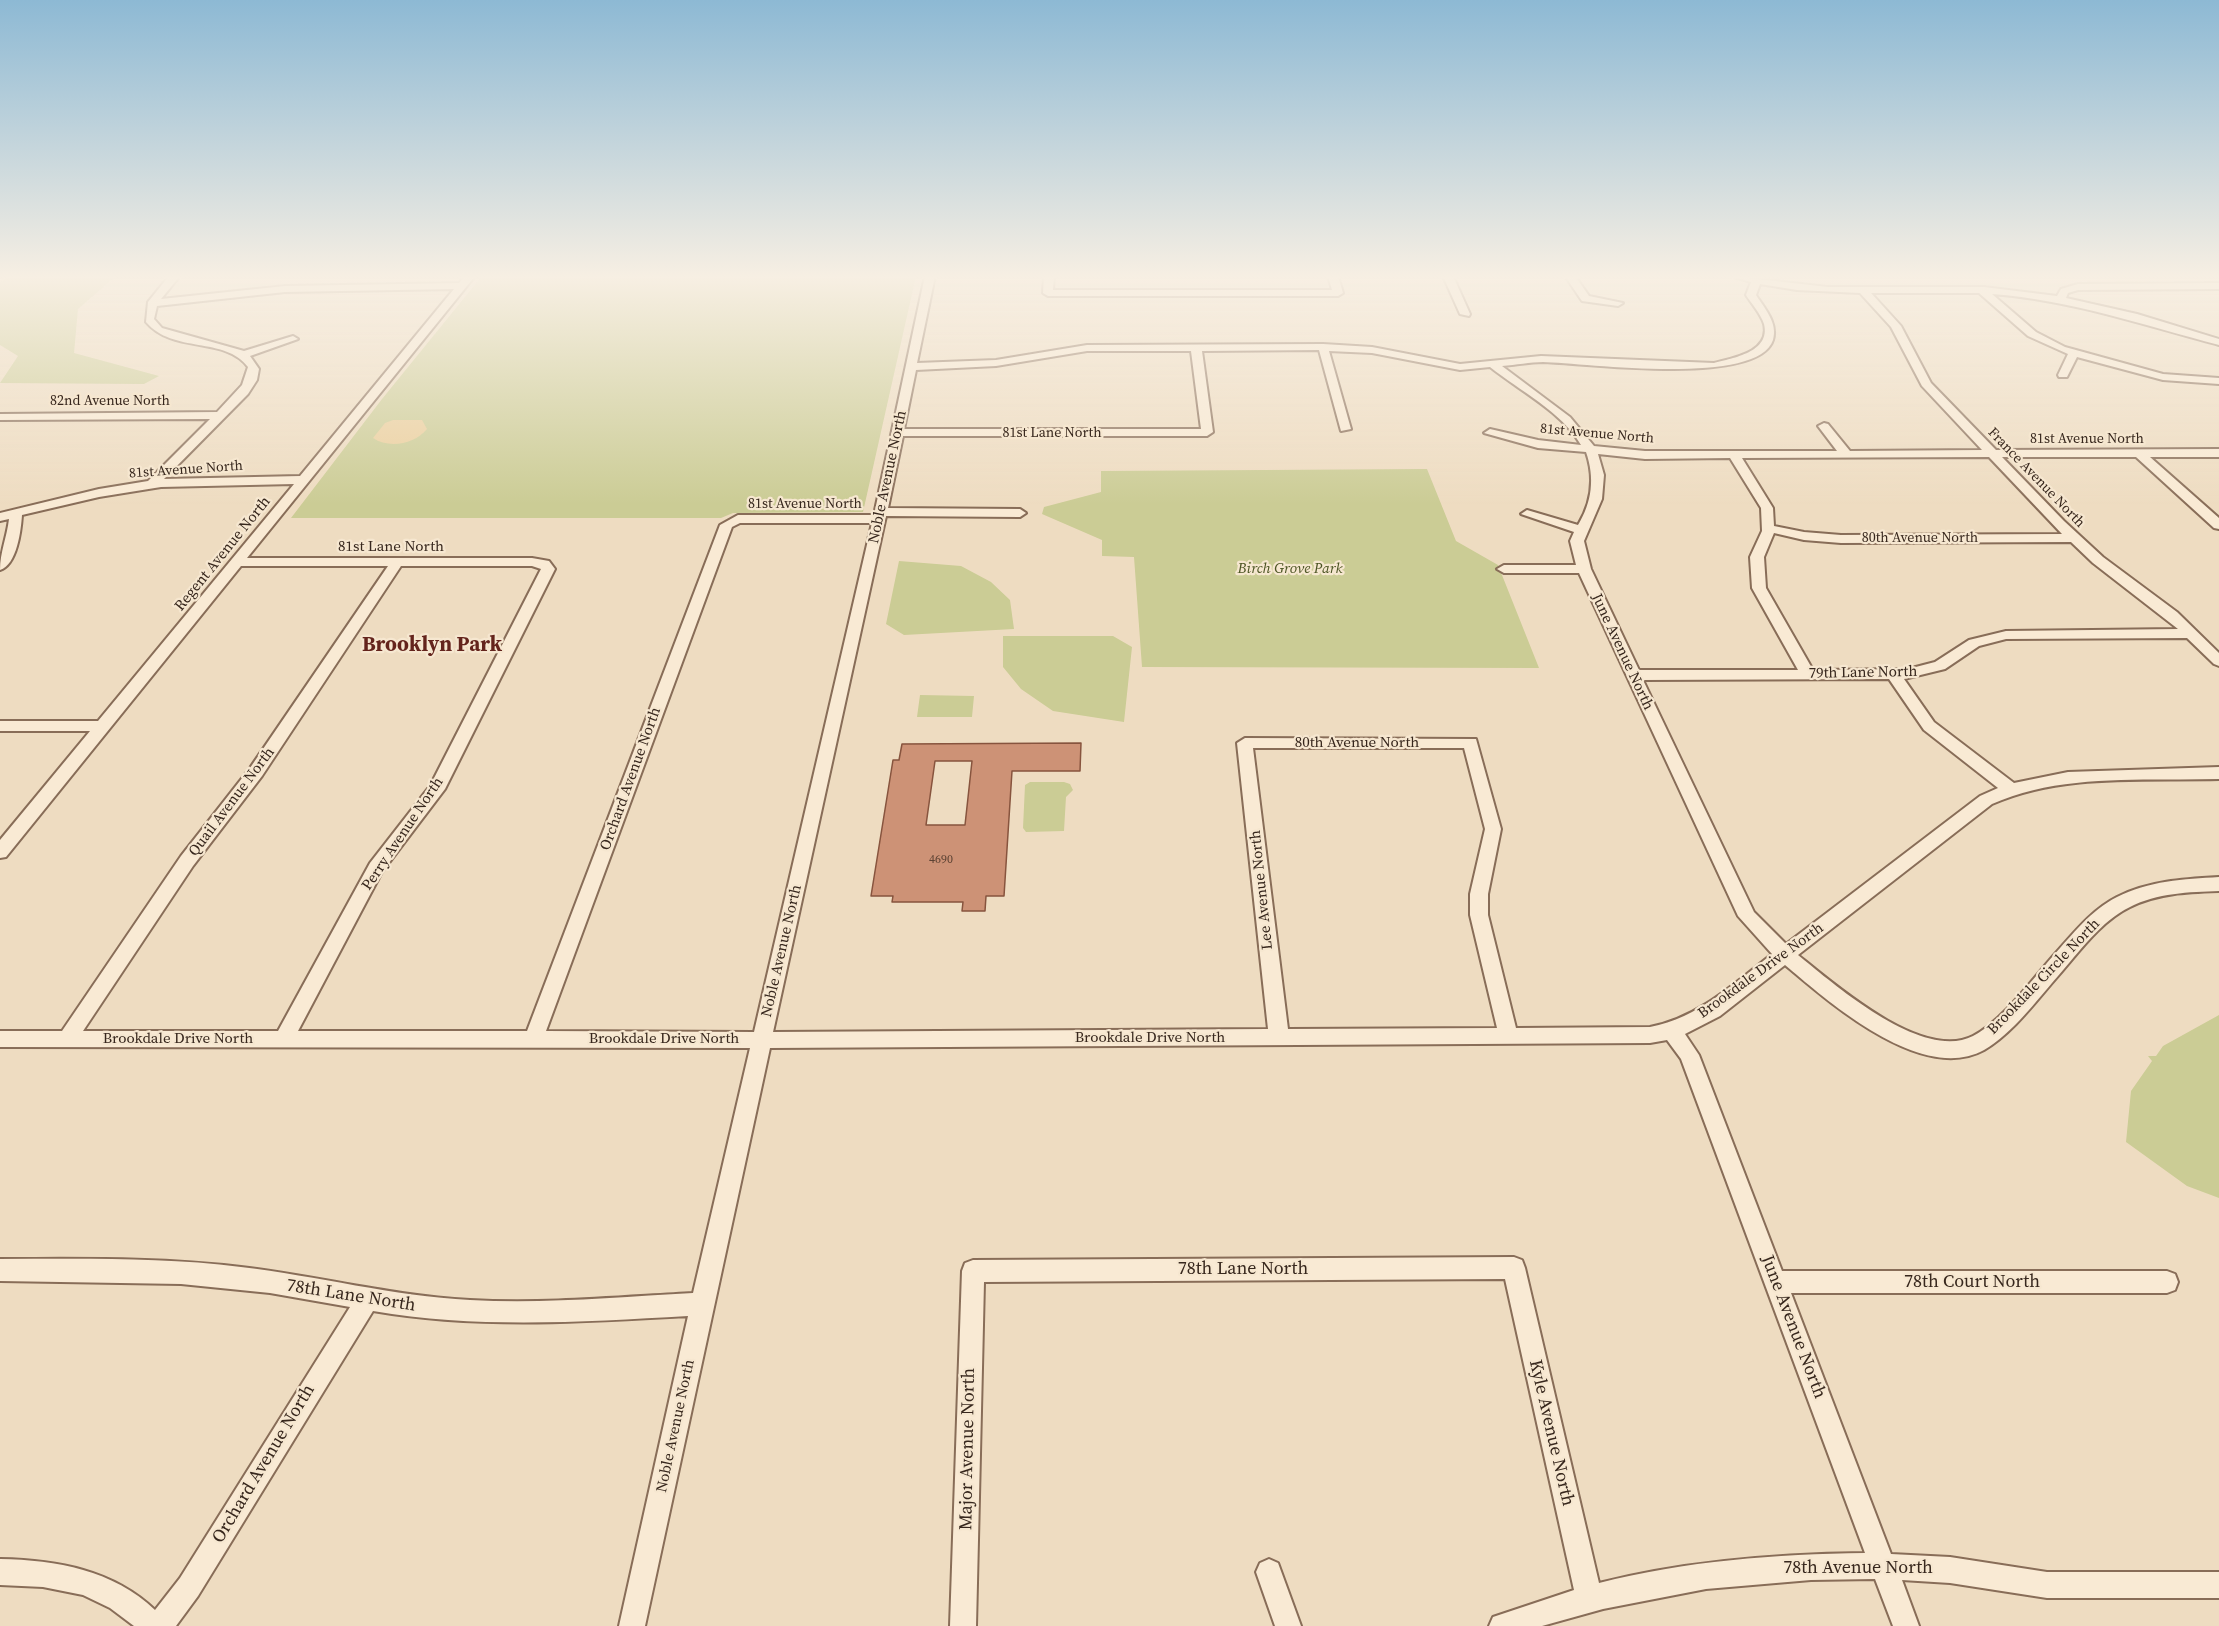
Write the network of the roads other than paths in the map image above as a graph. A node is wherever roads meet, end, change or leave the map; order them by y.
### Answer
1 (240, 352) edge
2 (252, 352) edge
3 (408, 352) edge
4 (915, 352) edge
5 (1060, 352) edge
6 (1197, 352) edge
7 (1324, 352) edge
8 (1381, 352) edge
9 (1756, 352) edge
10 (1909, 352) edge
11 (2069, 352) edge
12 (1052, 353) junction
13 (245, 354) junction
14 (2074, 354) junction
15 (1062, 363) dead end
16 (1494, 364) junction
17 (912, 367) junction
18 (2062, 375) dead end
19 (2219, 381) edge
20 (220, 415) junction
21 (0, 417) edge
22 (1824, 426) dead end
23 (1346, 429) dead end
24 (898, 433) junction
25 (1490, 433) dead end
26 (1590, 450) junction
27 (2140, 453) junction
28 (2219, 453) edge
29 (1992, 454) junction
30 (1734, 455) junction
31 (1847, 455) junction
32 (304, 480) junction
33 (152, 484) junction
34 (16, 513) junction
35 (1020, 513) dead end
36 (1527, 514) dead end
37 (880, 516) junction
38 (0, 517) edge
39 (732, 521) joint
40 (2219, 525) edge
41 (1768, 528) junction
42 (1581, 530) junction
43 (2073, 538) junction
44 (237, 562) junction
45 (396, 564) junction
46 (544, 564) joint
47 (0, 566) edge
48 (1504, 569) dead end
49 (1584, 569) junction
50 (2192, 633) junction
51 (2219, 661) edge
52 (1808, 674) junction
53 (1893, 674) junction
54 (1634, 675) junction
55 (0, 726) edge
56 (103, 726) junction
57 (1245, 743) joint
58 (2219, 773) edge
59 (2011, 789) junction
60 (0, 852) edge
61 (2219, 884) edge
62 (1785, 956) junction
63 (1672, 1031) junction
64 (1279, 1037) junction
65 (1509, 1037) junction
66 (0, 1039) edge
67 (67, 1039) junction
68 (284, 1039) junction
69 (534, 1039) junction
70 (762, 1039) junction
71 (1514, 1268) joint
72 (0, 1270) edge
73 (973, 1271) joint
74 (1776, 1282) junction
75 (2167, 1282) dead end
76 (367, 1300) junction
77 (702, 1304) junction
78 (1884, 1567) junction
79 (0, 1572) edge
80 (1269, 1572) dead end
81 (2219, 1585) edge
82 (1589, 1597) junction
83 (153, 1626) edge
84 (160, 1626) edge
85 (632, 1626) edge
86 (963, 1626) edge
87 (1288, 1626) edge
88 (1502, 1626) edge
89 (1906, 1626) edge

1 - 13 street
2 - 13 street
3 - 32 street, Regent Avenue North
4 - 17 street, Noble Avenue North
5 - 12 street
6 - 24 street, 81st Lane North
7 - 23 street
8 - 16 street
9 - 16 street
10 - 29 street, France Avenue North
11 - 14 street
12 - 15 street
12 - 17 street
13 - 20 street
14 - 18 street
14 - 19 street
16 - 26 street, June Avenue North
17 - 24 street, Noble Avenue North
20 - 21 street, 82nd Avenue North
20 - 33 street
22 - 31 street
24 - 37 street, Noble Avenue North
25 - 26 street, 81st Avenue North
26 - 30 street, 81st Avenue North
26 - 42 street, June Avenue North
27 - 28 street, 81st Avenue North
27 - 29 street, 81st Avenue North
27 - 40 street
29 - 31 street, 81st Avenue North
29 - 43 street, France Avenue North
30 - 31 street, 81st Avenue North
30 - 41 street
32 - 33 street, 81st Avenue North
32 - 44 street, Regent Avenue North
33 - 34 street, 81st Avenue North
34 - 38 street, 81st Avenue North
34 - 47 street
35 - 37 street, 81st Avenue North
36 - 42 street
37 - 39 street, 81st Avenue North
37 - 70 street, Noble Avenue North
39 - 69 street, Orchard Avenue North
41 - 43 street, 80th Avenue North
41 - 52 street
42 - 49 street, June Avenue North
43 - 50 street, France Avenue North
44 - 45 street, 81st Lane North
44 - 56 street, Regent Avenue North
45 - 46 street, 81st Lane North
45 - 67 street, Quail Avenue North
46 - 68 street, Perry Avenue North
48 - 49 street
49 - 54 street, June Avenue North
50 - 51 street, France Avenue North
50 - 53 street, 79th Lane North
52 - 53 street, 79th Lane North
52 - 54 street, 79th Lane North
53 - 59 street
54 - 62 street, June Avenue North
55 - 56 street
56 - 60 street, Regent Avenue North
57 - 64 street, Lee Avenue North
57 - 65 street, 80th Avenue North
58 - 59 street, Brookdale Drive North
59 - 62 street, Brookdale Drive North
61 - 62 street, Brookdale Circle North
62 - 63 street, Brookdale Drive North
63 - 65 street, Brookdale Drive North
63 - 74 street, June Avenue North
64 - 65 street, Brookdale Drive North
64 - 70 street, Brookdale Drive North
66 - 67 street, Brookdale Drive North
67 - 68 street, Brookdale Drive North
68 - 69 street, Brookdale Drive North
69 - 70 street, Brookdale Drive North
70 - 77 street, Noble Avenue North
71 - 73 street, 78th Lane North
71 - 82 street, Kyle Avenue North
72 - 76 street, 78th Lane North
73 - 86 street, Major Avenue North
74 - 75 street, 78th Court North
74 - 78 street, June Avenue North
76 - 77 street, 78th Lane North
76 - 84 street, Orchard Avenue North
77 - 85 street, Noble Avenue North
78 - 81 street, 78th Avenue North
78 - 82 street, 78th Avenue North
78 - 89 street, June Avenue North
79 - 83 street
80 - 87 street
82 - 88 street, 78th Avenue North

